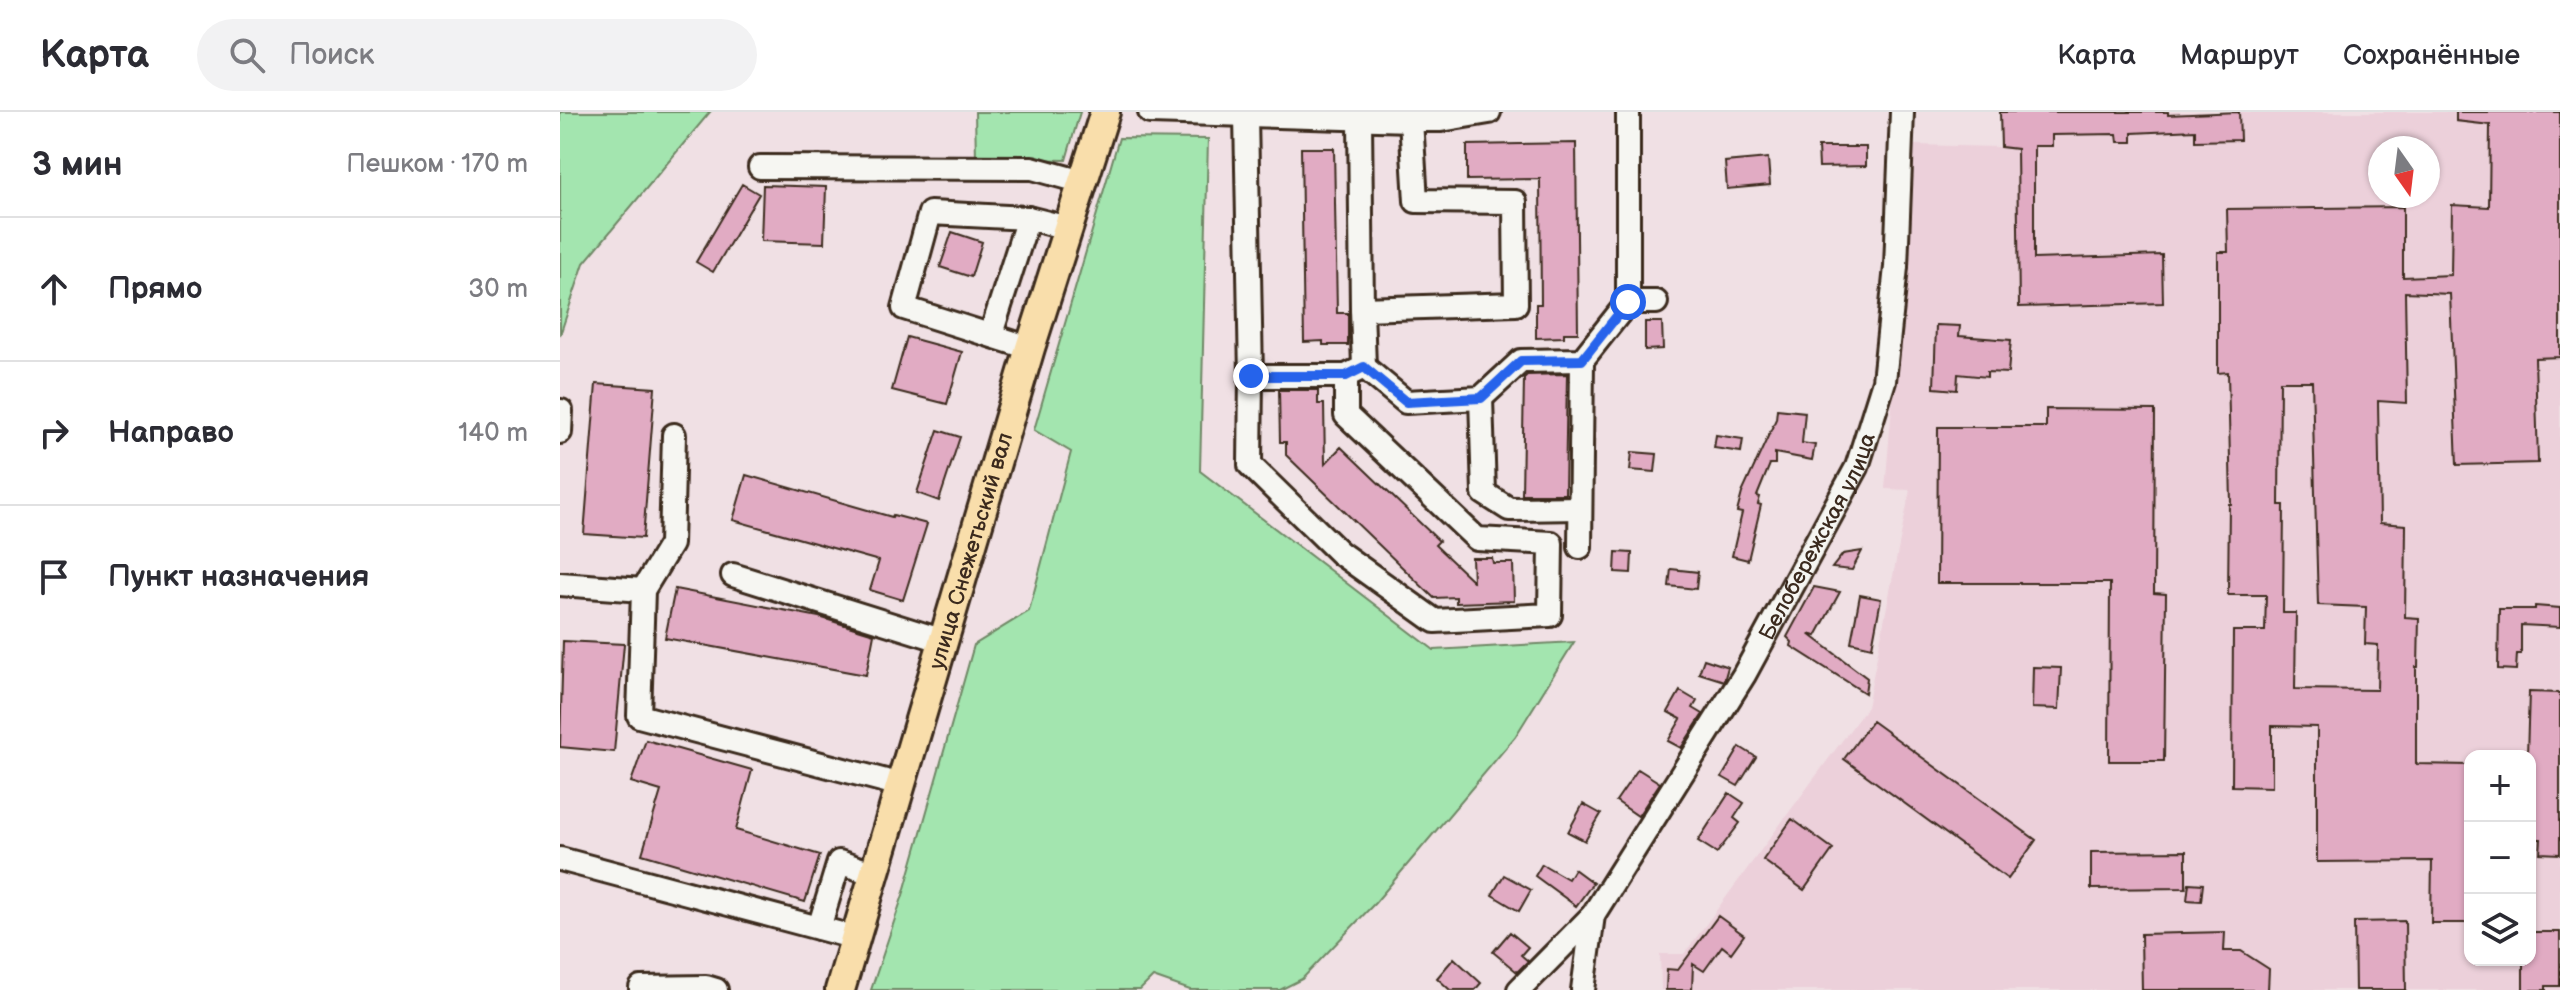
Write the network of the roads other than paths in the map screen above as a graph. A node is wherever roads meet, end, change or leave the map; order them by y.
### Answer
1 (1105, 112) edge
2 (1150, 112) edge
3 (1489, 112) edge
4 (1628, 112) edge
5 (1902, 112) edge
6 (1255, 115) edge
7 (1372, 118) edge
8 (1411, 120) junction
9 (760, 167) dead end
10 (1083, 182) junction
11 (1028, 218) junction
12 (1068, 228) junction
13 (1628, 302) junction
14 (1656, 302) dead end
15 (1362, 309) junction
16 (991, 334) junction
17 (1030, 348) junction
18 (1582, 360) junction
19 (1355, 372) junction
20 (1251, 376) junction
21 (1481, 398) junction
22 (674, 435) dead end
23 (1580, 508) junction
24 (1580, 547) dead end
25 (733, 575) dead end
26 (560, 584) edge
27 (643, 590) junction
28 (944, 641) junction
29 (901, 785) junction
30 (560, 859) edge
31 (875, 874) junction
32 (1593, 915) junction
33 (819, 928) junction
34 (856, 938) junction
35 (641, 990) edge
36 (716, 990) edge
37 (840, 990) edge
38 (1519, 990) edge
39 (1583, 990) edge

1 - 10 main road, улица Снежетьский вал
2 - 6 street
3 - 8 street
4 - 13 street
5 - 32 street, Белобережская улица
6 - 7 street
6 - 20 street
7 - 8 street
7 - 15 street
8 - 15 street
9 - 10 street
10 - 12 main road, улица Снежетьский вал
11 - 12 street
11 - 16 street
11 - 16 street
12 - 17 main road, улица Снежетьский вал
13 - 14 street
13 - 18 street
15 - 19 street
16 - 17 street
17 - 28 main road, улица Снежетьский вал
18 - 21 street
18 - 23 street
19 - 20 street
19 - 20 street
19 - 21 street
21 - 23 street
22 - 27 street
23 - 24 street
25 - 28 street
26 - 27 street
27 - 29 street
28 - 29 main road, улица Снежетьский вал
29 - 31 main road, улица Снежетьский вал
30 - 33 street
31 - 33 street
31 - 34 main road, улица Снежетьский вал
32 - 38 street, Белобережская улица
32 - 39 street, Белобережская улица
33 - 34 street
34 - 37 main road, улица Снежетьский вал
35 - 36 street

